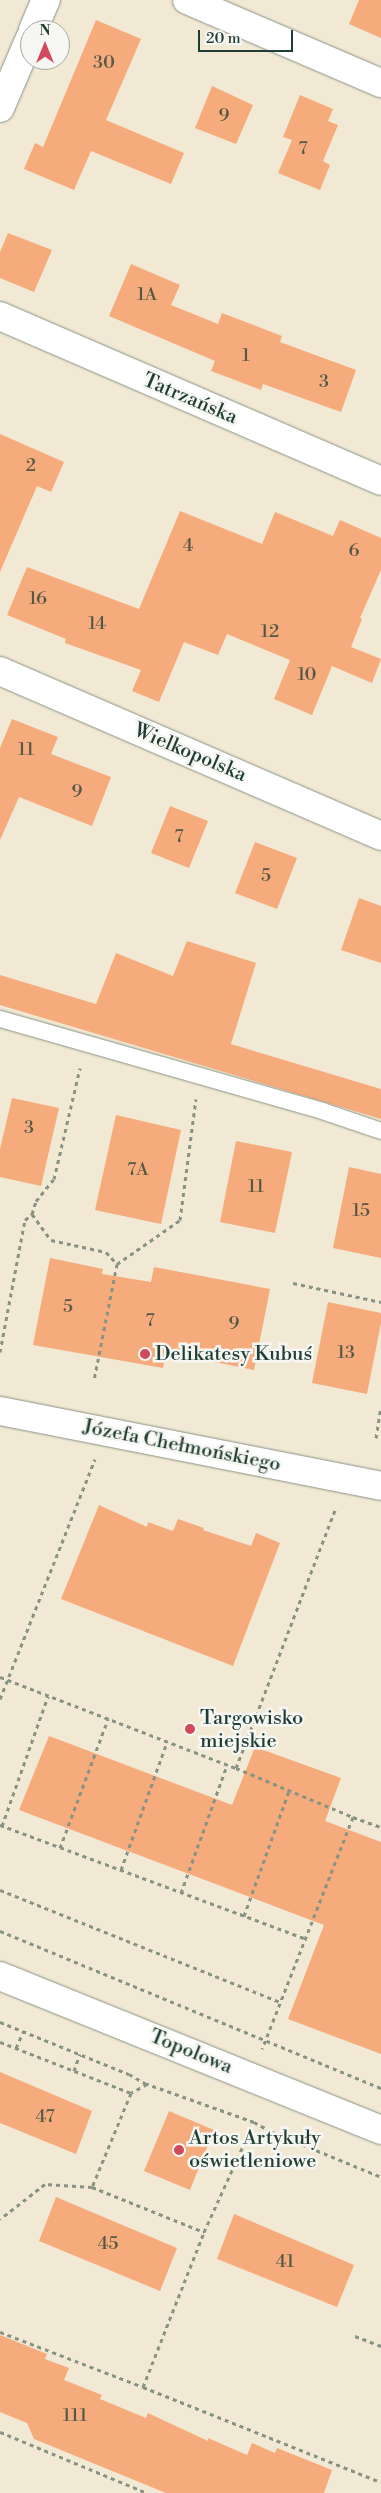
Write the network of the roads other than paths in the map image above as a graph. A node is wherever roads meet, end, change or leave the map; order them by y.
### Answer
1 (46, 0) edge
2 (187, 0) edge
3 (37, 20) edge
4 (20, 61) edge
5 (381, 83) edge
6 (0, 108) edge
7 (0, 316) edge
8 (381, 481) edge
9 (0, 671) edge
10 (381, 836) edge
11 (0, 1019) edge
12 (381, 1131) edge
13 (0, 1411) edge
14 (376, 1484) edge
15 (0, 1976) edge
16 (381, 2130) edge

1 - 3 street
2 - 5 street
4 - 6 street
7 - 8 street, Tatrzańska
9 - 10 street, Wielkopolska
11 - 12 lane
13 - 14 street, Józefa Chełmońskiego
15 - 16 street, Topolowa

